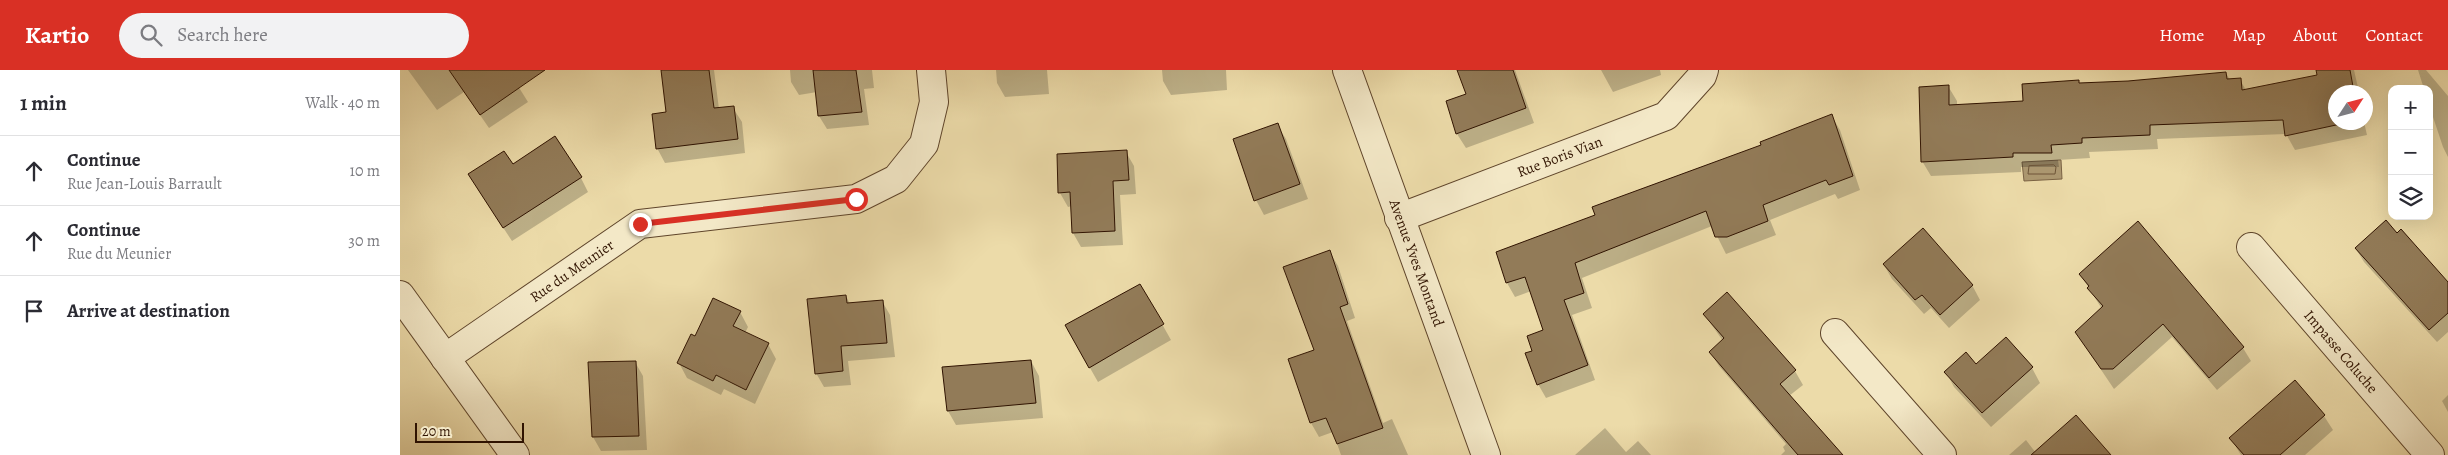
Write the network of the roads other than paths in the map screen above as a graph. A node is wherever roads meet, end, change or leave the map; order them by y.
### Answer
1 (931, 70) edge
2 (1347, 70) edge
3 (1704, 70) edge
4 (1399, 218) junction
5 (2251, 247) dead end
6 (400, 295) edge
7 (1835, 333) dead end
8 (445, 358) junction
9 (515, 455) edge
10 (1486, 455) edge
11 (1942, 455) edge
12 (2430, 455) edge

1 - 8 street, Rue du Meunier
2 - 4 street, Avenue Yves Montand
3 - 4 street, Rue Boris Vian
4 - 10 street, Avenue Yves Montand
5 - 12 street, Impasse Coluche
6 - 8 street
7 - 11 street
8 - 9 street

